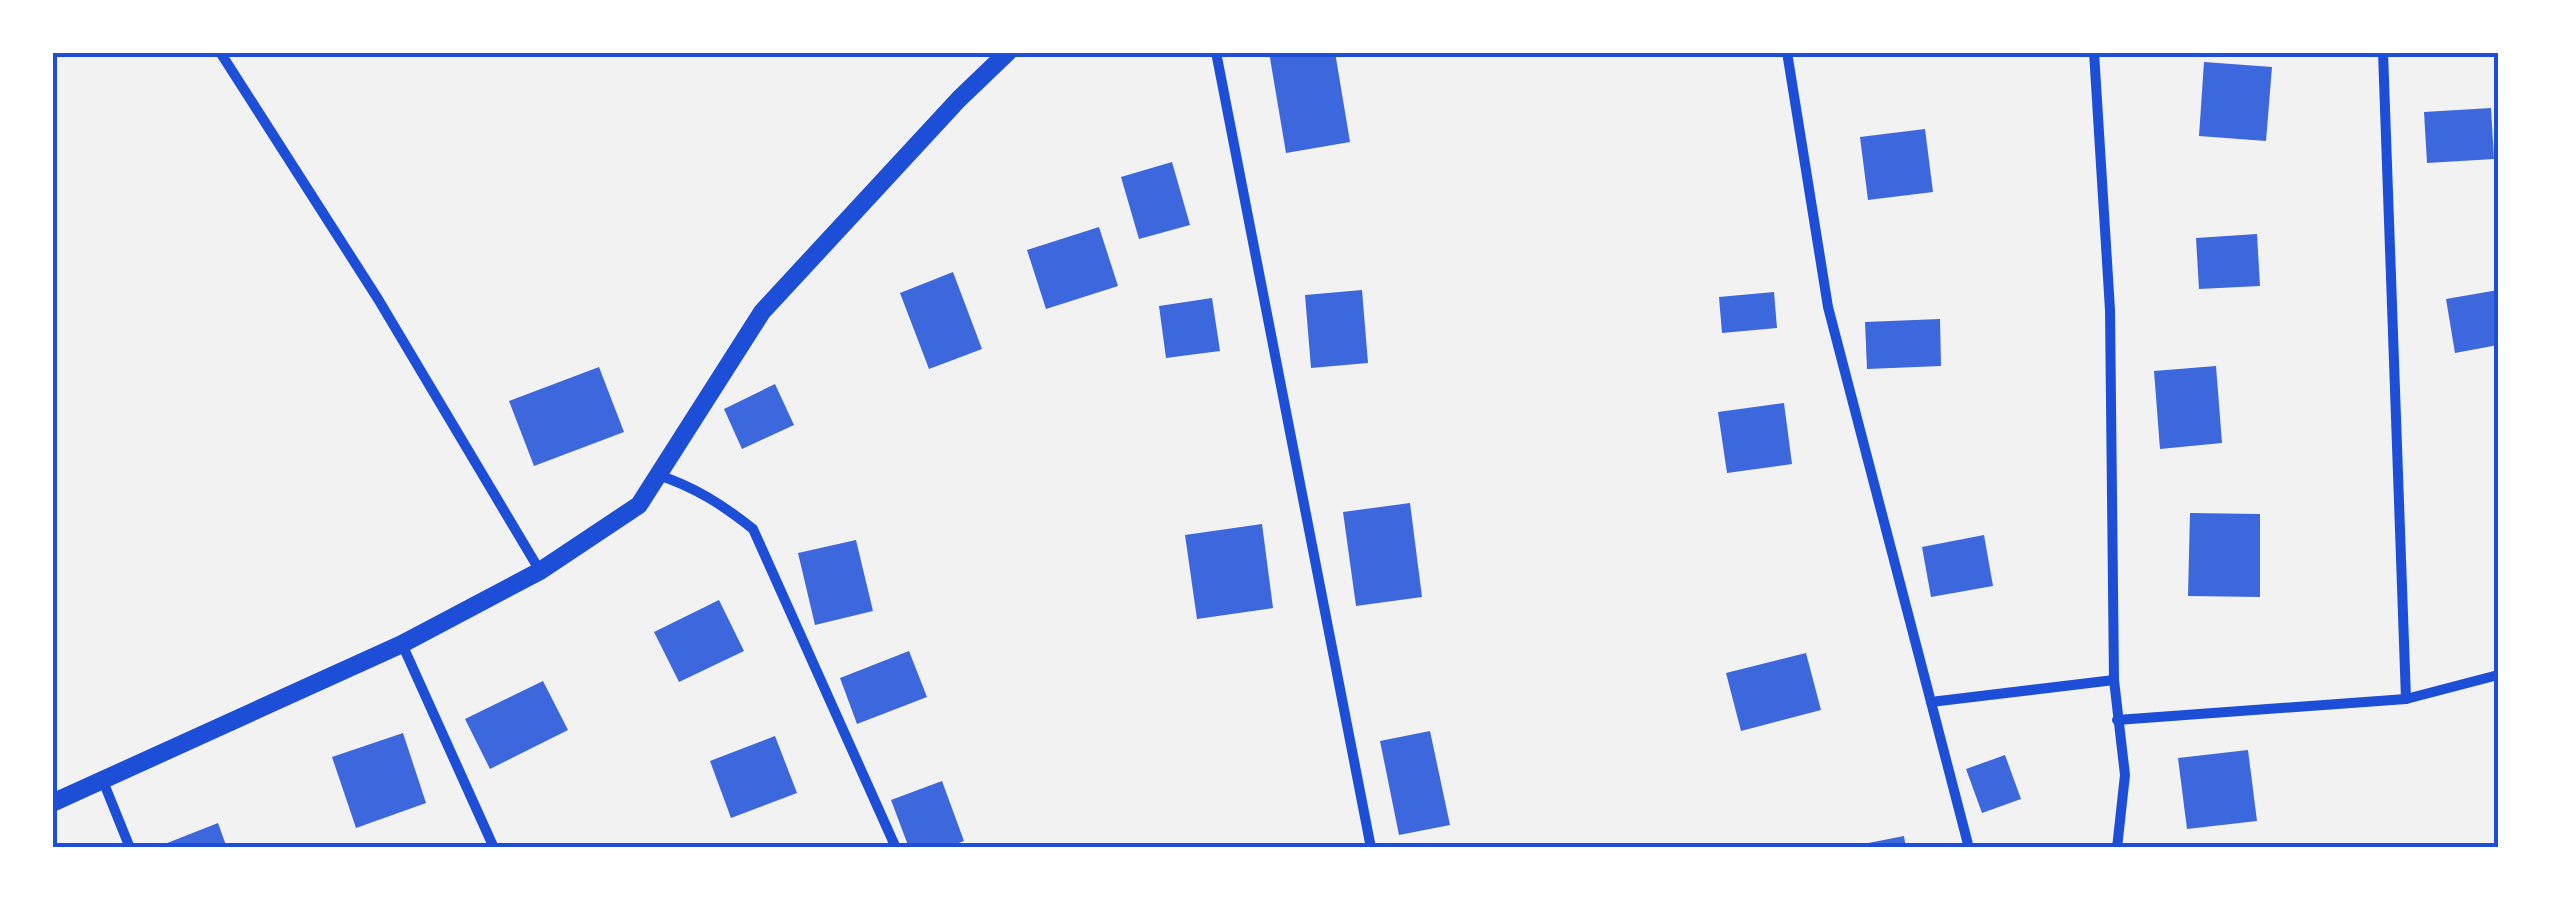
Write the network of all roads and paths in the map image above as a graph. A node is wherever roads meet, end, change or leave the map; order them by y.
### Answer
1 (220, 52) edge
2 (1008, 52) edge
3 (1216, 52) edge
4 (1786, 52) edge
5 (2094, 52) edge
6 (2383, 52) edge
7 (658, 475) junction
8 (540, 572) junction
9 (402, 644) junction
10 (2498, 675) edge
11 (2114, 680) junction
12 (2406, 699) junction
13 (1932, 702) junction
14 (2117, 720) junction
15 (103, 781) junction
16 (52, 802) edge
17 (130, 848) edge
18 (494, 848) edge
19 (896, 848) edge
20 (1371, 848) edge
21 (1968, 848) edge
22 (2117, 848) edge

1 - 8 street
2 - 7 street
3 - 20 street
4 - 13 street
5 - 11 street
6 - 12 street
7 - 8 street
7 - 19 street
8 - 9 street
9 - 15 street
9 - 18 street
10 - 12 street
11 - 13 street
11 - 14 street
12 - 14 street
13 - 21 street
14 - 22 street
15 - 16 street
15 - 17 street

